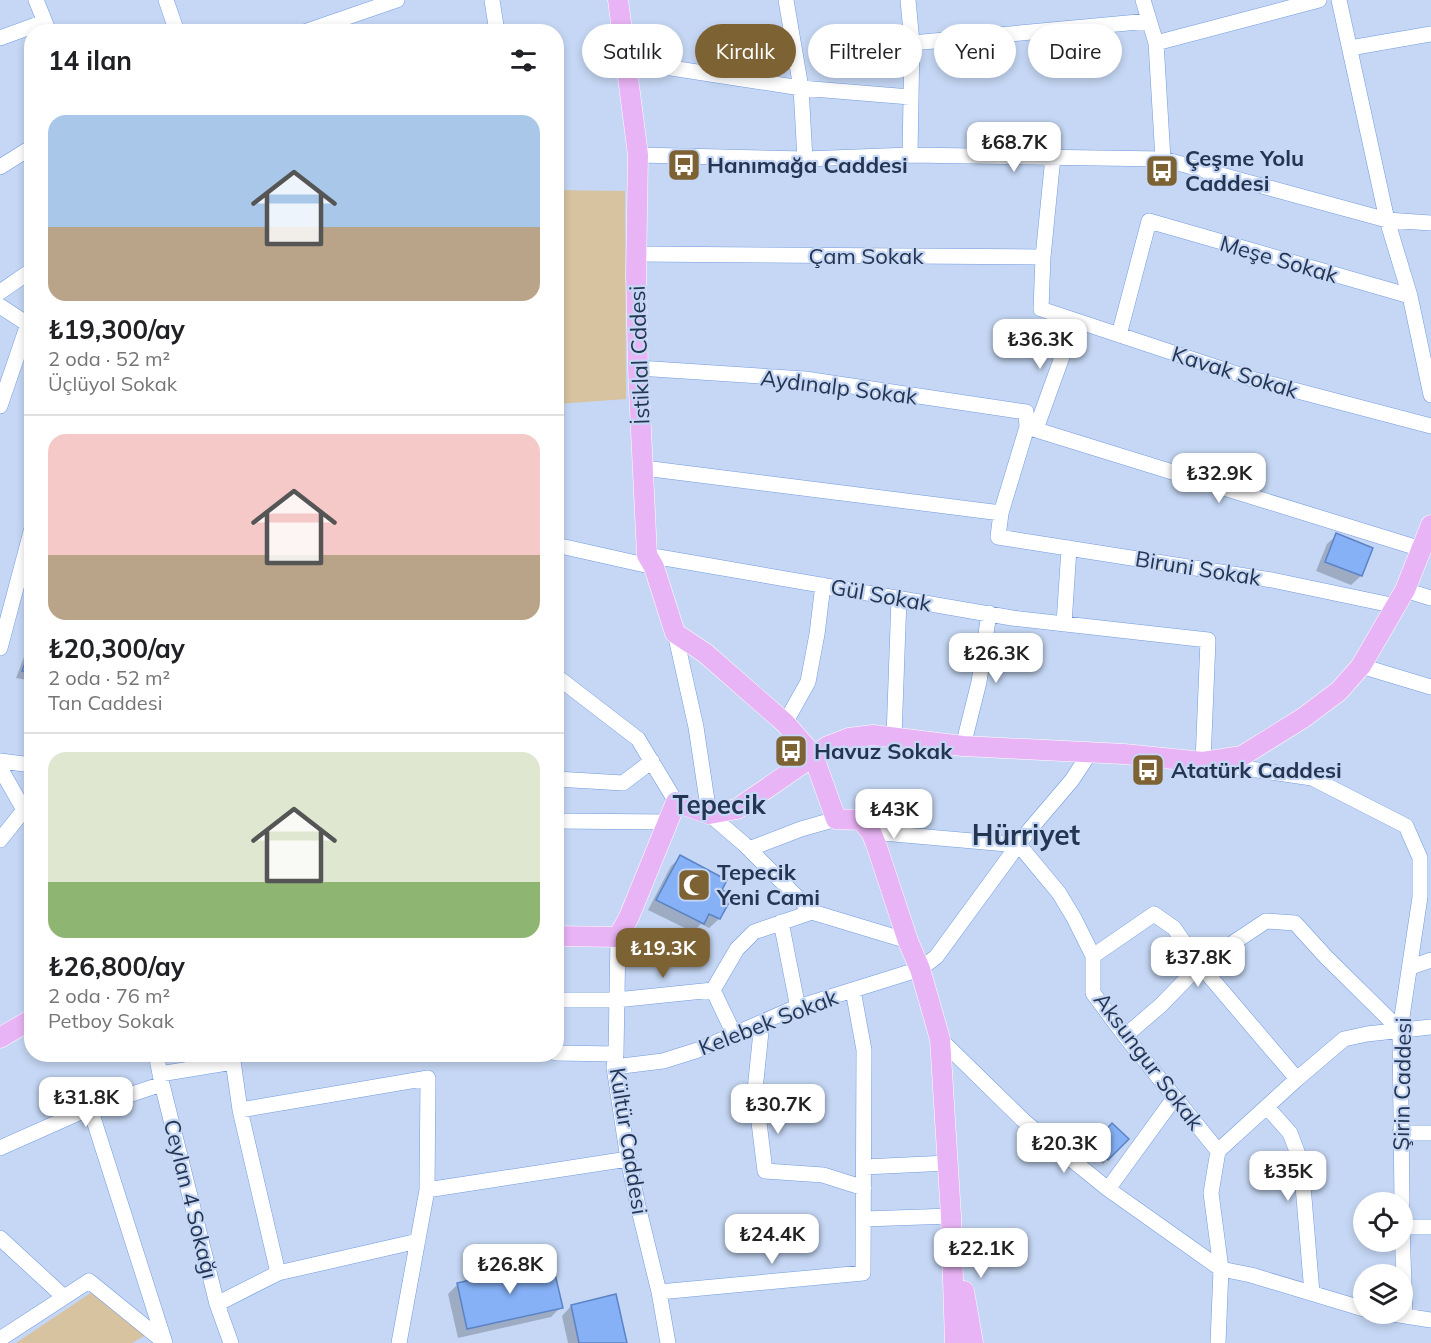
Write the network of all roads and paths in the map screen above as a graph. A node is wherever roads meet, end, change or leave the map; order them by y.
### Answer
1 (36, 0) edge
2 (166, 0) edge
3 (397, 0) edge
4 (492, 0) edge
5 (786, 0) edge
6 (908, 0) edge
7 (1143, 0) edge
8 (1319, 0) edge
9 (1339, 0) edge
10 (622, 1) edge
11 (1149, 21) junction
12 (45, 24) edge
13 (174, 24) edge
14 (327, 24) edge
15 (496, 24) edge
16 (624, 24) edge
17 (910, 24) edge
18 (24, 32) edge
19 (1431, 34) edge
20 (0, 38) edge
21 (922, 42) edge
22 (1156, 43) junction
23 (1350, 48) junction
24 (683, 70) edge
25 (628, 78) edge
26 (911, 78) edge
27 (801, 88) junction
28 (910, 97) junction
29 (24, 152) edge
30 (638, 155) junction
31 (910, 155) junction
32 (1053, 157) junction
33 (805, 159) junction
34 (1163, 159) junction
35 (0, 167) edge
36 (1387, 220) junction
37 (1431, 223) edge
38 (636, 254) junction
39 (1043, 257) junction
40 (24, 276) edge
41 (0, 292) edge
42 (1410, 296) junction
43 (0, 306) edge
44 (1075, 321) junction
45 (24, 322) edge
46 (1119, 335) junction
47 (24, 342) edge
48 (638, 368) junction
49 (1431, 395) edge
50 (0, 406) edge
51 (1431, 426) edge
52 (1032, 428) junction
53 (644, 468) junction
54 (1001, 513) junction
55 (1431, 525) edge
56 (564, 546) edge
57 (1070, 548) junction
58 (1421, 549) junction
59 (24, 558) edge
60 (651, 561) junction
61 (823, 585) junction
62 (899, 598) junction
63 (1401, 598) junction
64 (1431, 598) edge
65 (989, 613) junction
66 (1064, 624) junction
67 (675, 633) junction
68 (0, 648) edge
69 (1361, 666) junction
70 (564, 682) edge
71 (1431, 687) edge
72 (785, 723) junction
73 (894, 737) junction
74 (963, 746) junction
75 (1089, 754) junction
76 (813, 755) junction
77 (0, 761) edge
78 (652, 761) junction
79 (1203, 762) junction
80 (24, 764) edge
81 (0, 768) edge
82 (564, 779) edge
83 (676, 802) junction
84 (709, 814) junction
85 (836, 819) junction
86 (564, 821) edge
87 (667, 822) junction
88 (871, 832) junction
89 (0, 840) edge
90 (1018, 845) junction
91 (748, 849) junction
92 (1425, 895) edge
93 (812, 912) junction
94 (781, 922) junction
95 (564, 933) edge
96 (618, 937) junction
97 (908, 941) junction
98 (1093, 956) junction
99 (1431, 960) edge
100 (1200, 965) junction
101 (1411, 968) junction
102 (920, 969) junction
103 (713, 990) junction
104 (853, 990) junction
105 (564, 999) edge
106 (616, 1000) junction
107 (798, 1008) junction
108 (762, 1022) junction
109 (24, 1024) edge
110 (1431, 1027) edge
111 (1400, 1030) junction
112 (734, 1034) junction
113 (1125, 1036) junction
114 (0, 1038) edge
115 (940, 1039) junction
116 (564, 1054) edge
117 (615, 1060) junction
118 (158, 1062) edge
119 (219, 1062) edge
120 (234, 1062) edge
121 (161, 1079) junction
122 (1297, 1079) junction
123 (1175, 1097) junction
124 (1267, 1107) junction
125 (90, 1108) junction
126 (240, 1110) junction
127 (1400, 1133) junction
128 (1431, 1133) edge
129 (0, 1148) edge
130 (1218, 1151) junction
131 (628, 1159) junction
132 (948, 1163) junction
133 (864, 1178) junction
134 (1108, 1189) junction
135 (427, 1190) junction
136 (1402, 1192) edge
137 (951, 1218) junction
138 (864, 1219) junction
139 (1413, 1226) edge
140 (1431, 1227) edge
141 (0, 1238) edge
142 (418, 1241) junction
143 (1221, 1269) junction
144 (278, 1273) junction
145 (659, 1292) junction
146 (1312, 1293) junction
147 (64, 1297) junction
148 (218, 1304) junction
149 (1353, 1305) edge
150 (1413, 1317) edge
151 (1431, 1320) edge
152 (0, 1339) edge
153 (164, 1342) edge
154 (227, 1342) edge
155 (399, 1343) edge
156 (668, 1343) edge
157 (955, 1343) edge
158 (974, 1343) edge
159 (1218, 1343) edge

1 - 12 street
2 - 13 street
3 - 14 street
4 - 15 street
5 - 27 street
6 - 17 street
7 - 11 street
8 - 22 street
9 - 23 street
10 - 16 main road, İstiklal Cddesi
11 - 21 street
11 - 22 street
18 - 20 street
19 - 23 street
22 - 34 street
23 - 36 street
24 - 27 street
25 - 30 main road, İstiklal Cddesi
26 - 28 street
27 - 28 street
27 - 33 street
28 - 31 street
29 - 35 street
30 - 33 street
30 - 38 main road, İstiklal Cddesi
31 - 32 street
31 - 33 street
32 - 34 street
32 - 39 street
34 - 36 street
36 - 37 street
36 - 42 street
38 - 39 street, Çam Sokak
38 - 48 main road, İstiklal Cddesi
39 - 44 street, Kavak Sokak
40 - 41 street
42 - 46 street, Meşe Sokak
42 - 49 street
43 - 45 street
44 - 46 street, Kavak Sokak
44 - 52 street
46 - 51 street, Kavak Sokak
47 - 50 street
48 - 52 street, Aydınalp Sokak
48 - 53 main road, İstiklal Cddesi
52 - 54 street
52 - 58 street
53 - 54 street
53 - 60 main road, İstiklal Cddesi
54 - 57 street, Biruni Sokak
55 - 58 main road
56 - 60 street, Gül Sokak
57 - 63 street, Biruni Sokak
57 - 66 street
58 - 63 main road
59 - 68 street
60 - 61 street, Gül Sokak
60 - 67 main road, İstiklal Cddesi
61 - 62 street, Gül Sokak
61 - 72 street
62 - 65 street, Gül Sokak
62 - 73 street
63 - 64 street, Biruni Sokak
63 - 69 main road
65 - 66 street, Gül Sokak
65 - 74 street
66 - 79 street, Gül Sokak
67 - 72 main road
67 - 84 street
69 - 71 street
69 - 79 main road
70 - 78 street
72 - 76 main road
73 - 74 main road
73 - 76 main road
74 - 75 main road
75 - 79 main road
75 - 90 street
76 - 84 main road
76 - 85 main road
77 - 80 street
78 - 82 street
78 - 83 street
79 - 92 street, Şirin Caddesi
81 - 89 street
83 - 84 main road
83 - 87 main road
84 - 91 street
85 - 88 main road
85 - 91 street
86 - 87 street
87 - 96 main road
88 - 90 street
88 - 97 main road
90 - 98 street, Aksungur Sokak
90 - 102 street
91 - 93 street
92 - 101 street, Şirin Caddesi
93 - 94 street
93 - 97 street
94 - 103 street
94 - 107 street
95 - 96 main road
96 - 106 street, Kültür Caddesi
97 - 102 main road
98 - 100 street
98 - 113 street, Aksungur Sokak
99 - 101 street
100 - 111 street
100 - 113 street
100 - 122 street
101 - 111 street, Şirin Caddesi
102 - 104 street, Kelebek Sokak
102 - 115 main road
103 - 106 street
103 - 112 street
104 - 107 street, Kelebek Sokak
104 - 133 street
105 - 106 street
106 - 117 street, Kültür Caddesi
107 - 108 street, Kelebek Sokak
108 - 112 street, Kelebek Sokak
108 - 133 street
109 - 114 main road
110 - 111 street
111 - 122 street
111 - 127 street, Şirin Caddesi
112 - 117 street, Kelebek Sokak
113 - 123 street, Aksungur Sokak
115 - 132 main road
115 - 134 street
116 - 117 street, Kelebek Sokak
117 - 131 street, Kültür Caddesi
118 - 121 street, Ceylan 4 Sokağı
119 - 121 street
120 - 126 street
121 - 125 street
121 - 148 street, Ceylan 4 Sokağı
122 - 124 street
123 - 130 street, Aksungur Sokak
123 - 134 street
124 - 130 street
124 - 146 street
125 - 129 street
125 - 153 street
126 - 135 street
126 - 144 street
127 - 128 street
127 - 136 street, Şirin Caddesi
130 - 143 street
131 - 135 street
131 - 145 street, Kültür Caddesi
132 - 133 street
132 - 137 main road
133 - 138 street
134 - 143 street
135 - 142 street
137 - 138 street
137 - 157 main road
137 - 158 main road
138 - 145 street
139 - 140 street
141 - 147 street
142 - 144 street
142 - 155 street
143 - 146 street
143 - 159 street
144 - 148 street
145 - 156 street, Kültür Caddesi
146 - 149 street
147 - 152 street
147 - 153 street
148 - 154 street, Ceylan 4 Sokağı
150 - 151 street

